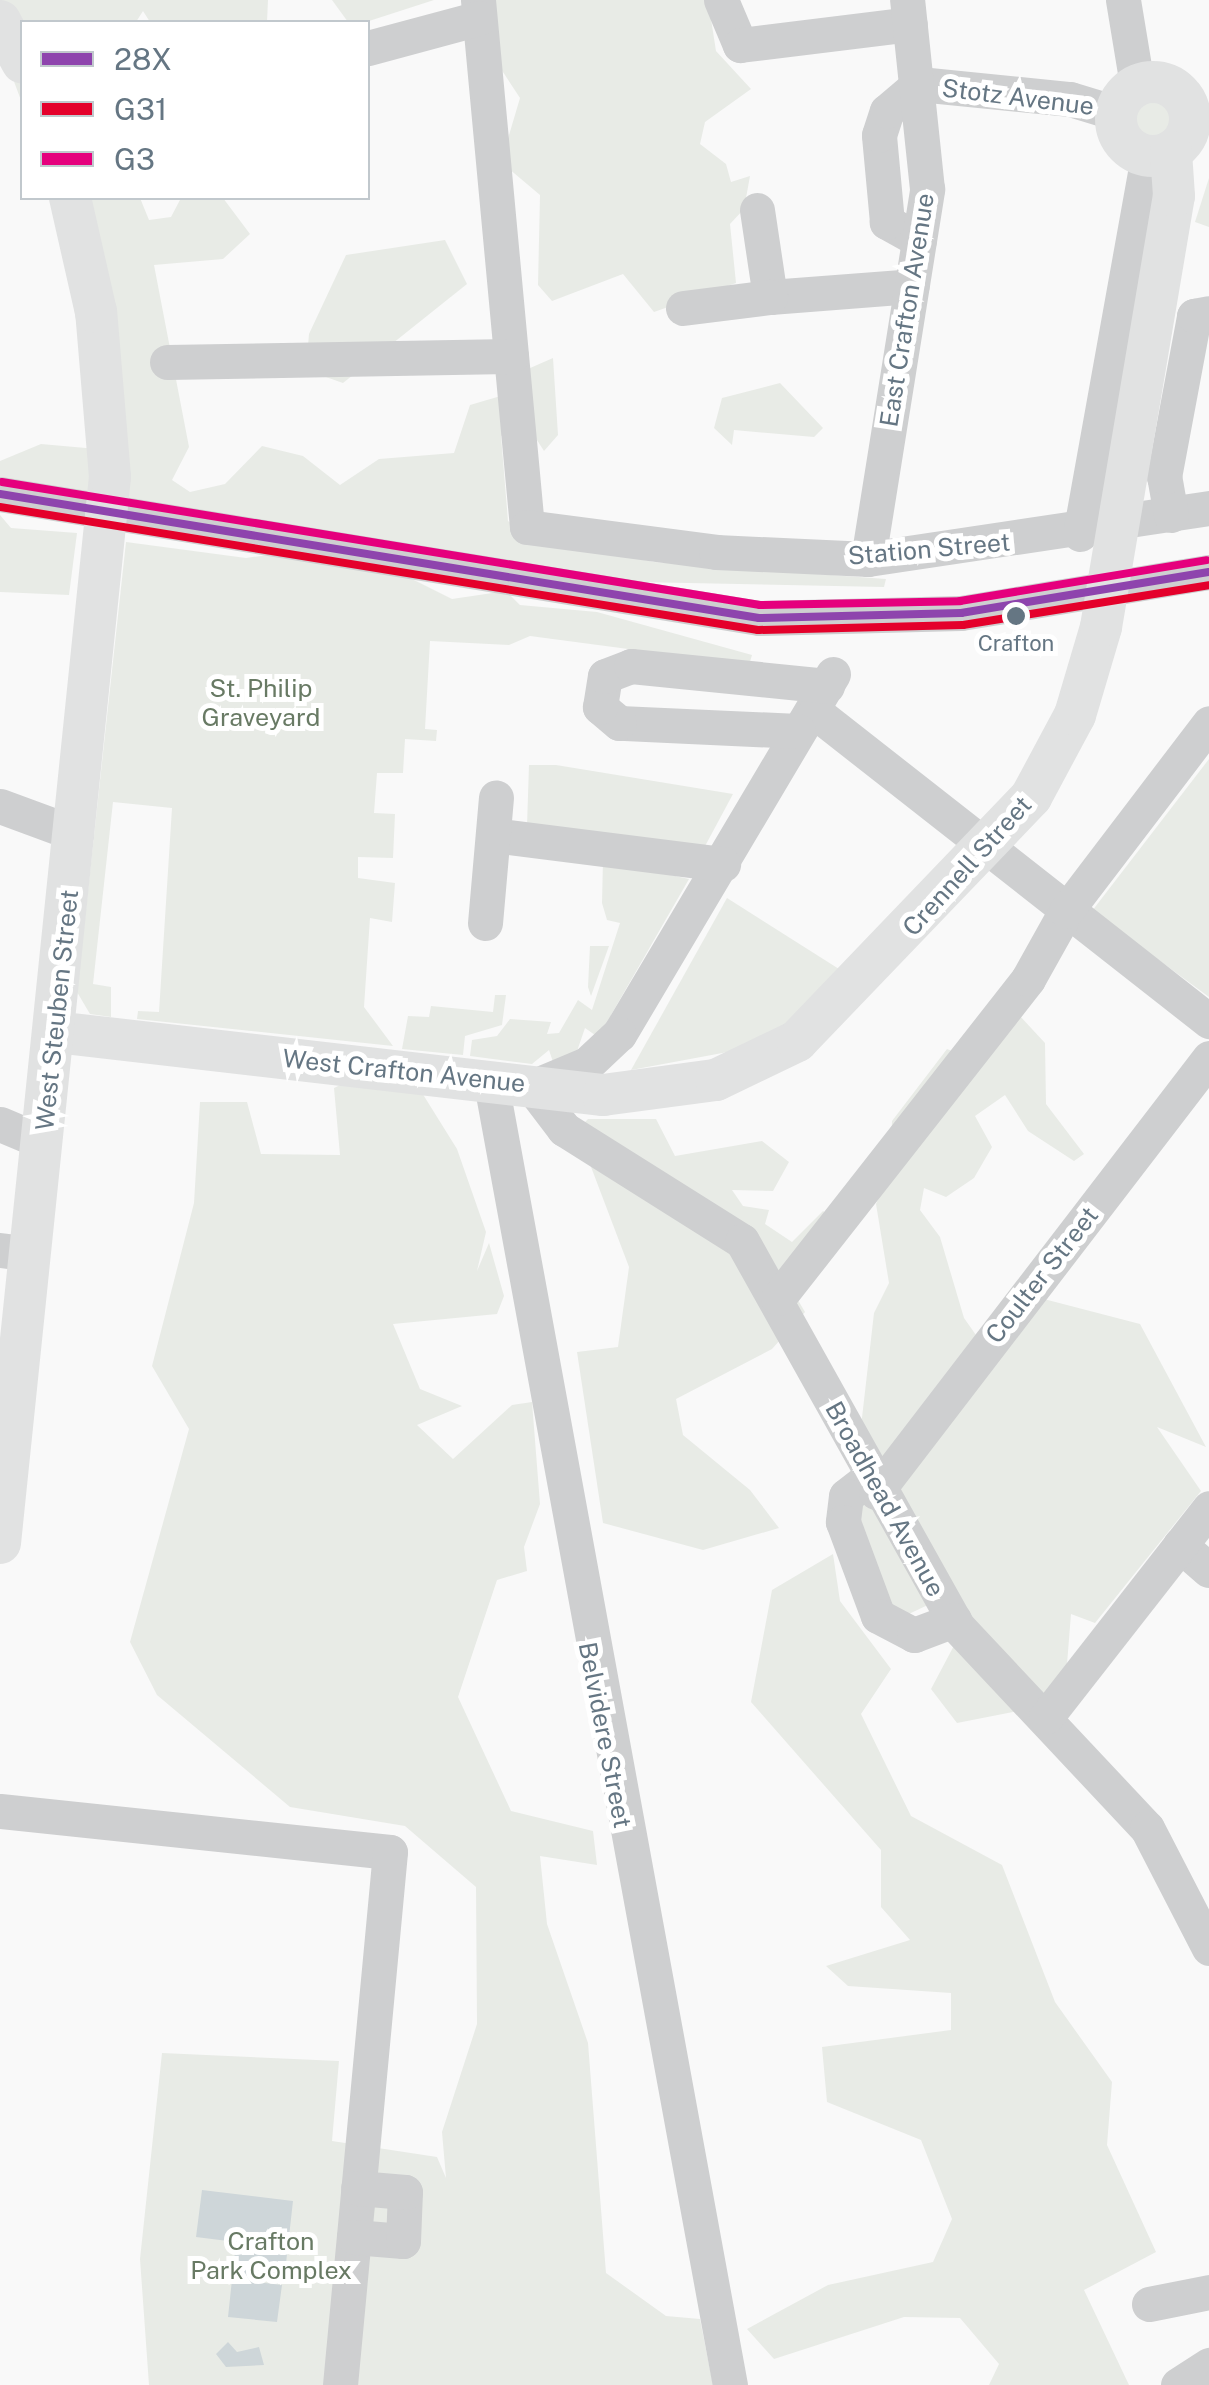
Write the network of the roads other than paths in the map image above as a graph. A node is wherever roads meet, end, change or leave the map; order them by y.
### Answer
1 (721, 0) edge
2 (1122, 0) edge
3 (478, 9) edge
4 (909, 12) edge
5 (370, 47) edge
6 (920, 84) junction
7 (1126, 99) junction
8 (1179, 144) edge
9 (70, 200) edge
10 (757, 210) dead end
11 (912, 286) junction
12 (770, 297) junction
13 (683, 308) dead end
14 (1209, 313) edge
15 (510, 356) junction
16 (167, 362) dead end
17 (0, 494) edge
18 (1209, 508) edge
19 (1160, 518) junction
20 (1084, 533) junction
21 (868, 559) junction
22 (1209, 572) edge
23 (818, 701) junction
24 (1209, 723) edge
25 (496, 796) dead end
26 (0, 806) edge
27 (76, 834) junction
28 (492, 835) junction
29 (982, 850) junction
30 (722, 864) junction
31 (1066, 911) junction
32 (486, 923) dead end
33 (1209, 1021) edge
34 (55, 1032) junction
35 (1209, 1058) edge
36 (512, 1085) junction
37 (0, 1124) edge
38 (43, 1142) junction
39 (16, 1252) edge
40 (778, 1298) junction
41 (872, 1485) junction
42 (3, 1494) edge
43 (1209, 1508) edge
44 (0, 1544) edge
45 (1180, 1546) junction
46 (1209, 1570) edge
47 (954, 1620) junction
48 (1046, 1717) junction
49 (0, 1811) edge
50 (1208, 1942) edge
51 (358, 2188) junction
52 (354, 2237) junction
53 (1209, 2292) edge
54 (1149, 2304) dead end
55 (1209, 2364) edge
56 (340, 2385) edge
57 (730, 2385) edge
58 (1178, 2385) edge

1 - 4 street
2 - 7 street
3 - 5 street
3 - 15 street
4 - 6 street, East Crafton Avenue
6 - 7 street, Stotz Avenue
6 - 11 street, East Crafton Avenue
7 - 8 main road
7 - 8 main road
8 - 20 street
8 - 29 main road, Crennell Street
9 - 27 main road, West Steuben Street
10 - 12 street
11 - 12 street
11 - 21 street, East Crafton Avenue
12 - 13 street
14 - 19 street
15 - 16 street
15 - 21 street, Station Street
17 - 22 street
18 - 19 street, Station Street
19 - 20 street, Station Street
20 - 21 street, Station Street
23 - 23 street
23 - 29 street
23 - 30 street, West Crafton Avenue
24 - 31 street
25 - 28 street
26 - 27 street
27 - 34 main road, West Steuben Street
28 - 30 street
28 - 32 street
29 - 31 street
29 - 36 main road, Crennell Street
30 - 36 street, West Crafton Avenue
31 - 33 street
31 - 40 street
34 - 36 main road, West Crafton Avenue
34 - 38 main road, West Steuben Street
35 - 41 street, Coulter Street
36 - 40 street, Broadhead Avenue
36 - 57 street, Belvidere Street
37 - 38 street
38 - 39 main road, West Steuben Street
39 - 42 main road, West Steuben Street
40 - 41 street, Broadhead Avenue
41 - 47 street, Broadhead Avenue
41 - 47 street, Coulter Street
42 - 44 main road, West Steuben Street
43 - 45 street
45 - 46 street
45 - 48 street
47 - 48 street, Broadhead Avenue
48 - 50 street, Broadhead Avenue
49 - 51 street
51 - 52 street
51 - 52 street
52 - 56 street
53 - 54 street
55 - 58 street

